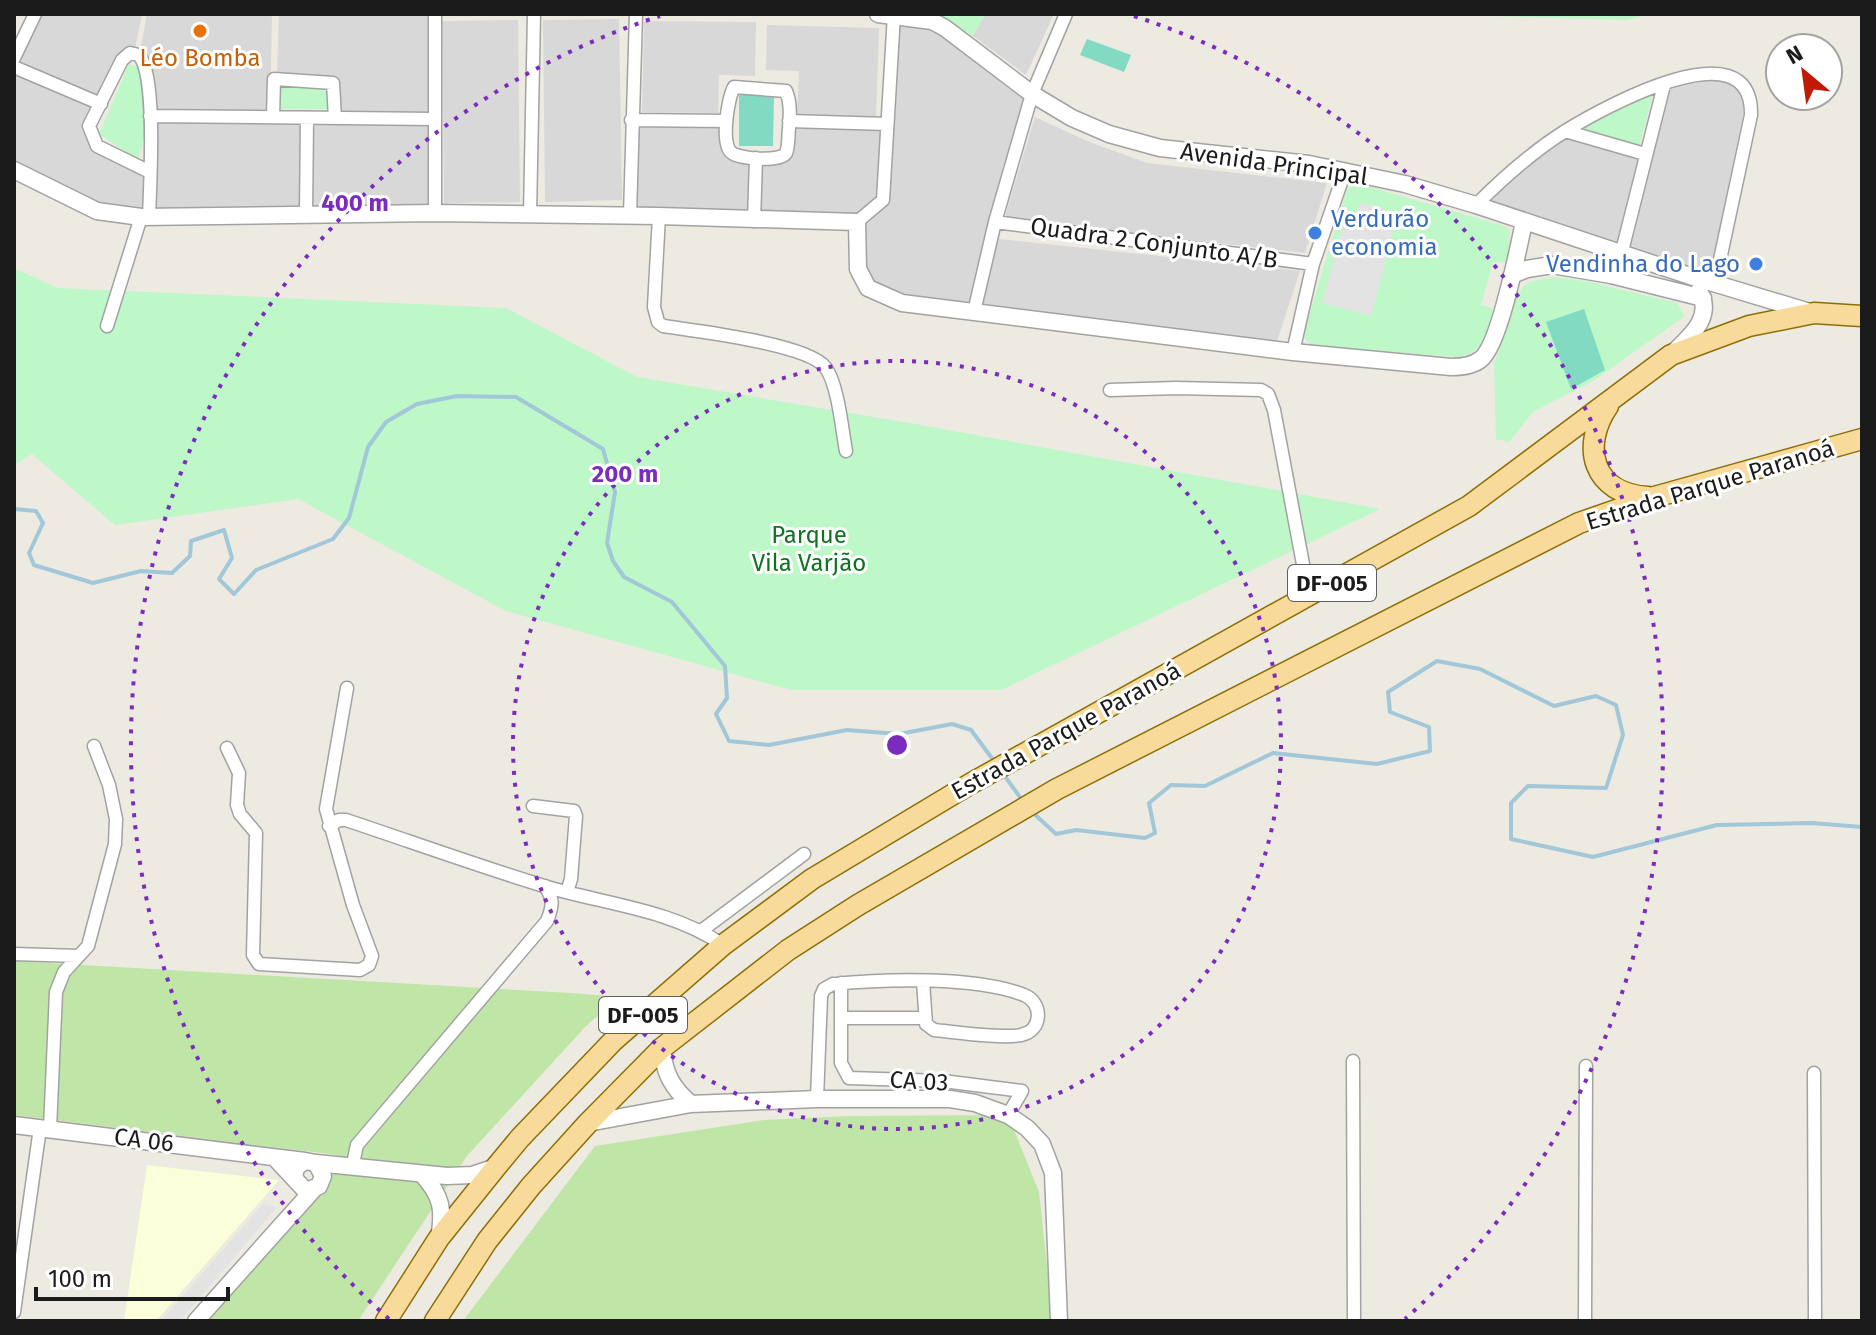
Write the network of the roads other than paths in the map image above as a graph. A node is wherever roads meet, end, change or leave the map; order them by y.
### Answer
1 (35, 14) edge
2 (435, 14) edge
3 (534, 14) edge
4 (636, 14) edge
5 (878, 14) edge
6 (894, 14) edge
7 (1066, 14) edge
8 (14, 58) edge
9 (14, 67) edge
10 (1664, 85) junction
11 (1032, 94) junction
12 (101, 104) junction
13 (150, 116) junction
14 (273, 117) junction
15 (307, 118) junction
16 (335, 118) junction
17 (434, 119) junction
18 (631, 120) junction
19 (726, 121) junction
20 (789, 121) junction
21 (887, 124) junction
22 (1565, 131) junction
23 (1645, 154) junction
24 (756, 158) junction
25 (14, 170) edge
26 (1345, 171) junction
27 (150, 172) junction
28 (1476, 205) junction
29 (435, 213) junction
30 (306, 214) junction
31 (530, 214) junction
32 (630, 215) junction
33 (659, 216) junction
34 (148, 217) junction
35 (754, 221) junction
36 (857, 222) junction
37 (995, 222) junction
38 (1524, 222) junction
39 (1621, 255) junction
40 (1313, 264) junction
41 (1512, 275) junction
42 (1690, 276) junction
43 (1715, 283) junction
44 (1703, 298) junction
45 (974, 312) junction
46 (1814, 313) junction
47 (1862, 316) edge
48 (107, 326) dead end
49 (1293, 352) junction
50 (1671, 355) junction
51 (1110, 390) dead end
52 (1615, 396) junction
53 (1862, 439) edge
54 (846, 451) dead end
55 (1651, 498) junction
56 (1309, 596) junction
57 (347, 688) dead end
58 (94, 746) dead end
59 (227, 748) dead end
60 (533, 806) dead end
61 (329, 826) junction
62 (804, 854) dead end
63 (545, 886) junction
64 (567, 892) junction
65 (701, 931) junction
66 (723, 945) junction
67 (14, 954) edge
68 (78, 956) junction
69 (923, 981) junction
70 (841, 983) junction
71 (842, 1018) junction
72 (924, 1018) junction
73 (662, 1048) junction
74 (1353, 1061) dead end
75 (1586, 1066) dead end
76 (1814, 1073) dead end
77 (817, 1099) junction
78 (691, 1104) junction
79 (1008, 1115) junction
80 (588, 1123) junction
81 (14, 1125) edge
82 (45, 1128) junction
83 (275, 1158) junction
84 (310, 1162) junction
85 (496, 1167) junction
86 (352, 1168) junction
87 (422, 1174) junction
88 (295, 1180) junction
89 (314, 1189) junction
90 (289, 1215) junction
91 (439, 1238) junction
92 (14, 1312) edge
93 (196, 1321) edge
94 (386, 1321) edge
95 (435, 1321) edge
96 (1059, 1321) edge
97 (1354, 1321) edge
98 (1585, 1321) edge
99 (1815, 1321) edge

1 - 8 street
2 - 17 street
3 - 31 street
4 - 18 street
5 - 6 street, Avenida Principal
6 - 11 street, Avenida Principal
6 - 21 street
7 - 11 street
9 - 12 street
10 - 22 street
10 - 23 street
10 - 43 street
11 - 26 street, Avenida Principal
11 - 37 street
12 - 13 street
12 - 27 street
13 - 14 street
13 - 27 street
14 - 15 street
14 - 16 street
15 - 16 street
15 - 30 street
16 - 17 street
17 - 29 street
18 - 19 street
18 - 32 street
19 - 20 street
19 - 24 street
20 - 21 street
20 - 24 street
21 - 36 street
22 - 23 street
22 - 28 street
23 - 39 street
24 - 35 street
25 - 34 street
26 - 28 street, Avenida Principal
26 - 40 street
27 - 34 street
28 - 38 street, Avenida Principal
29 - 30 street
29 - 31 street
30 - 34 street
31 - 32 street
32 - 33 street
33 - 35 street
33 - 54 street
34 - 48 street
35 - 36 street
36 - 45 street
37 - 40 street, Quadra 2 Conjunto A/B
37 - 45 street
38 - 39 street, Avenida Principal
38 - 41 street
39 - 42 street, Avenida Principal
40 - 49 street
41 - 44 street
41 - 49 street
42 - 43 street, Avenida Principal
42 - 44 street
43 - 46 street, Avenida Principal
44 - 50 street
45 - 49 street
46 - 47 main road, Estrada Parque Paranoá / DF-005
46 - 50 main road, Estrada Parque Paranoá / DF-005
50 - 52 main road, Estrada Parque Paranoá / DF-005
51 - 56 street
52 - 55 main road
52 - 56 main road, Estrada Parque Paranoá / DF-005
53 - 55 main road, Estrada Parque Paranoá / DF-005
55 - 73 main road, Estrada Parque Paranoá / DF-005
56 - 66 main road, Estrada Parque Paranoá / DF-005
57 - 61 street
58 - 68 street
59 - 61 street
60 - 64 street
61 - 63 street
62 - 65 street
63 - 64 street
63 - 86 street
64 - 65 street
65 - 66 street
66 - 85 main road, Estrada Parque Paranoá / DF-005
67 - 68 street
68 - 82 street
69 - 70 street
69 - 72 street
69 - 72 street
70 - 71 street, CA 03
70 - 77 street
71 - 72 street
71 - 79 street, CA 03
73 - 78 street
73 - 80 main road, Estrada Parque Paranoá / DF-005
74 - 97 street
75 - 98 street
76 - 99 street
77 - 78 street, CA 03
77 - 79 street, CA 03
78 - 80 street, CA 03
79 - 96 street, CA 03
80 - 95 main road, Estrada Parque Paranoá / DF-005
81 - 82 street, CA 06
82 - 83 street, CA 06
82 - 92 street
83 - 84 street, CA 06
83 - 88 street
84 - 86 street, CA 06
84 - 88 street
84 - 89 street
85 - 87 street, CA 06
85 - 91 main road, Estrada Parque Paranoá / DF-005
86 - 87 street, CA 06
87 - 91 street
88 - 89 street
88 - 90 street
89 - 90 street
90 - 93 street
91 - 94 main road, Estrada Parque Paranoá / DF-005

